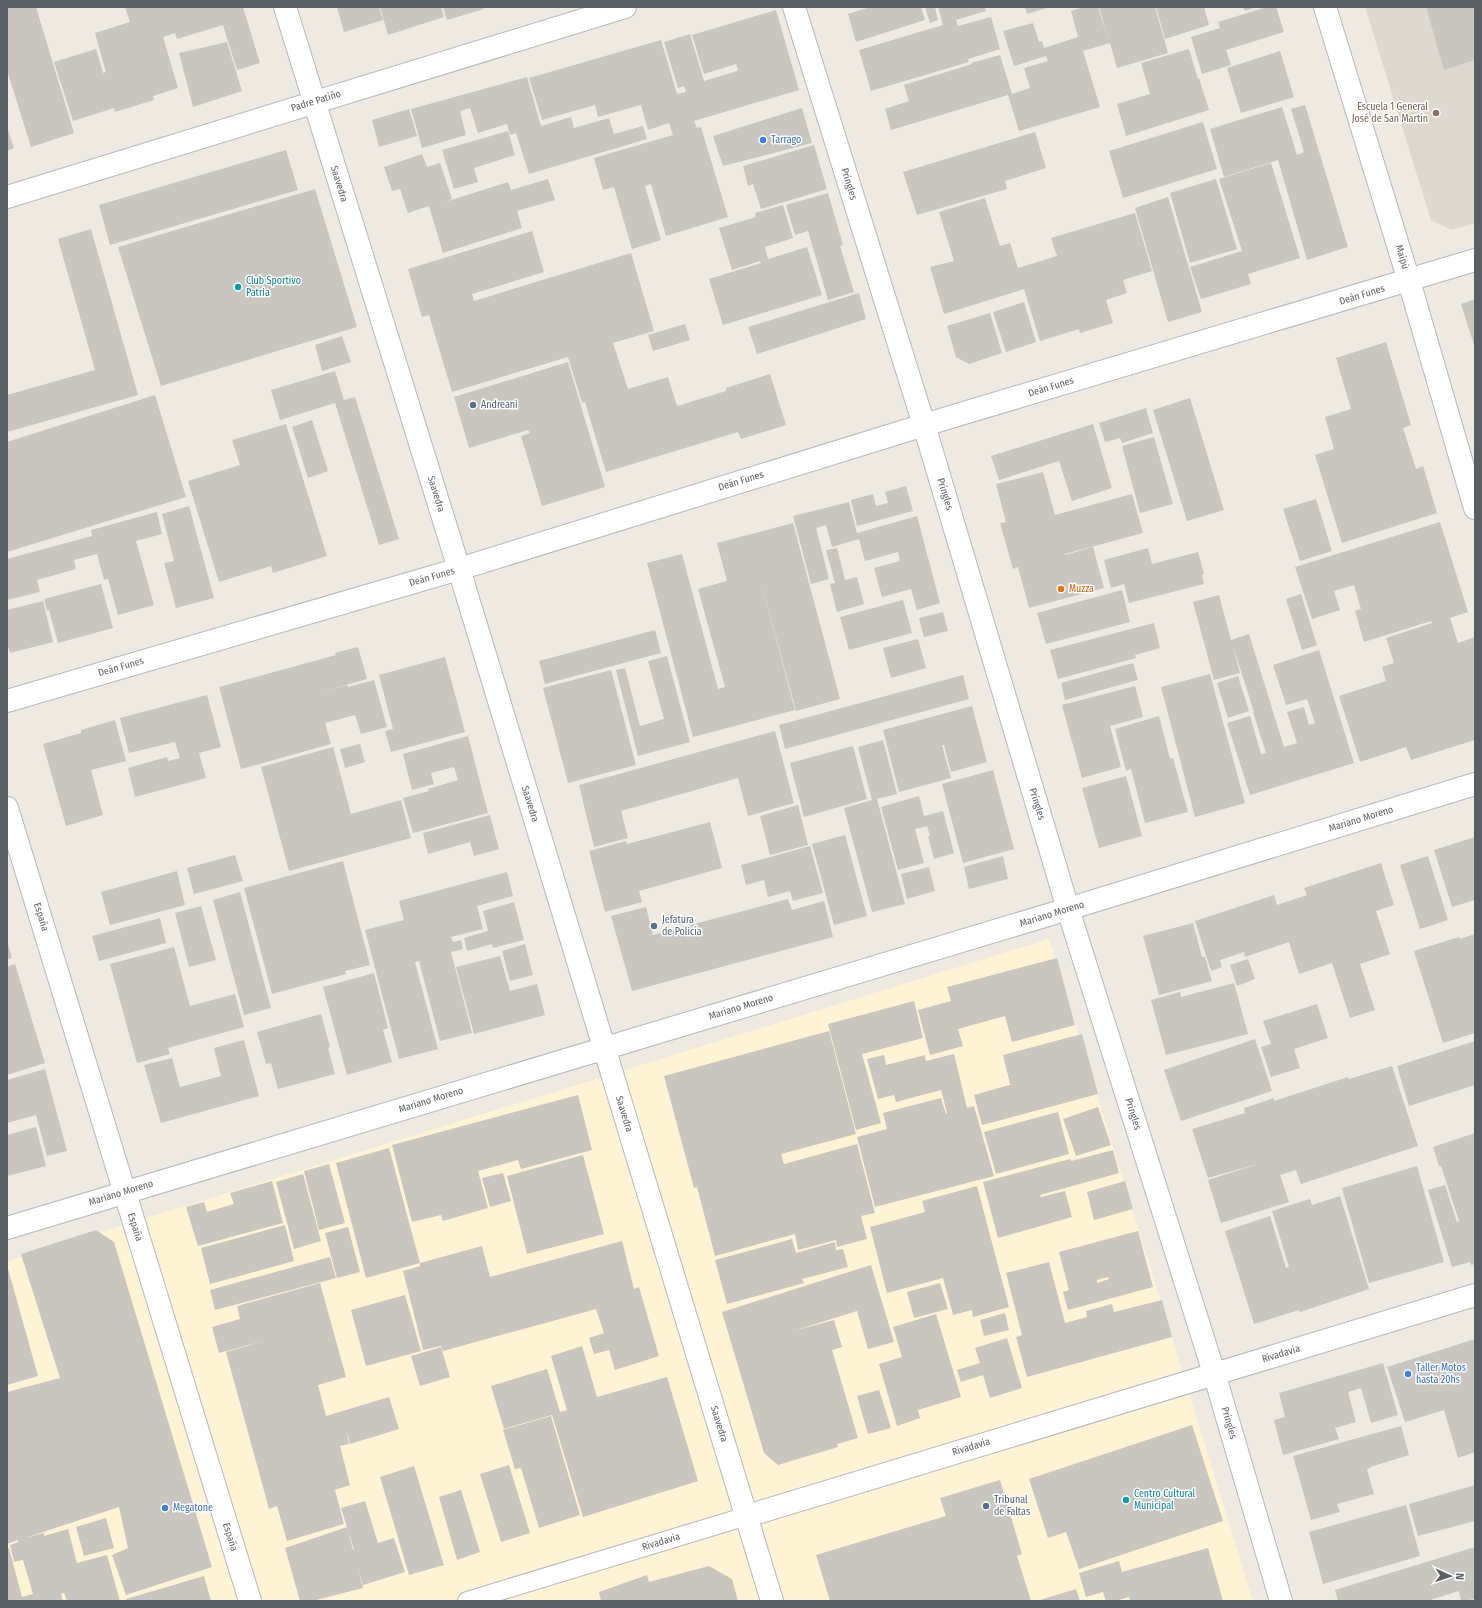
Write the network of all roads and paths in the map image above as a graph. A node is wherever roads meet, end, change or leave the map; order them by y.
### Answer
1 (285, 7) edge
2 (625, 7) edge
3 (794, 7) edge
4 (1325, 7) edge
5 (314, 102) junction
6 (7, 197) edge
7 (1475, 260) edge
8 (1409, 281) junction
9 (924, 424) junction
10 (1475, 508) edge
11 (459, 569) junction
12 (7, 701) edge
13 (1475, 784) edge
14 (7, 808) edge
15 (1068, 909) junction
16 (604, 1049) junction
17 (125, 1192) junction
18 (7, 1228) edge
19 (1475, 1296) edge
20 (1214, 1373) junction
21 (746, 1516) junction
22 (250, 1601) edge
23 (467, 1601) edge
24 (772, 1601) edge
25 (1281, 1601) edge

1 - 5 street, Saavedra
2 - 5 street, Padre Patiño
3 - 9 street, Pringles
4 - 8 street, Maipú
5 - 6 street, Padre Patiño
5 - 11 street, Saavedra
7 - 8 street, Deán Funes
8 - 9 street, Deán Funes
8 - 10 street, Maipú
9 - 11 street, Deán Funes
9 - 15 street, Pringles
11 - 12 street, Deán Funes
11 - 16 street, Saavedra
13 - 15 street, Mariano Moreno
14 - 17 street, España
15 - 16 street, Mariano Moreno
15 - 20 street, Pringles
16 - 17 street, Mariano Moreno
16 - 21 street, Saavedra
17 - 18 street, Mariano Moreno
17 - 22 street, España
19 - 20 street, Rivadavia
20 - 21 street, Rivadavia
20 - 25 street, Pringles
21 - 23 street, Rivadavia
21 - 24 street, Saavedra

